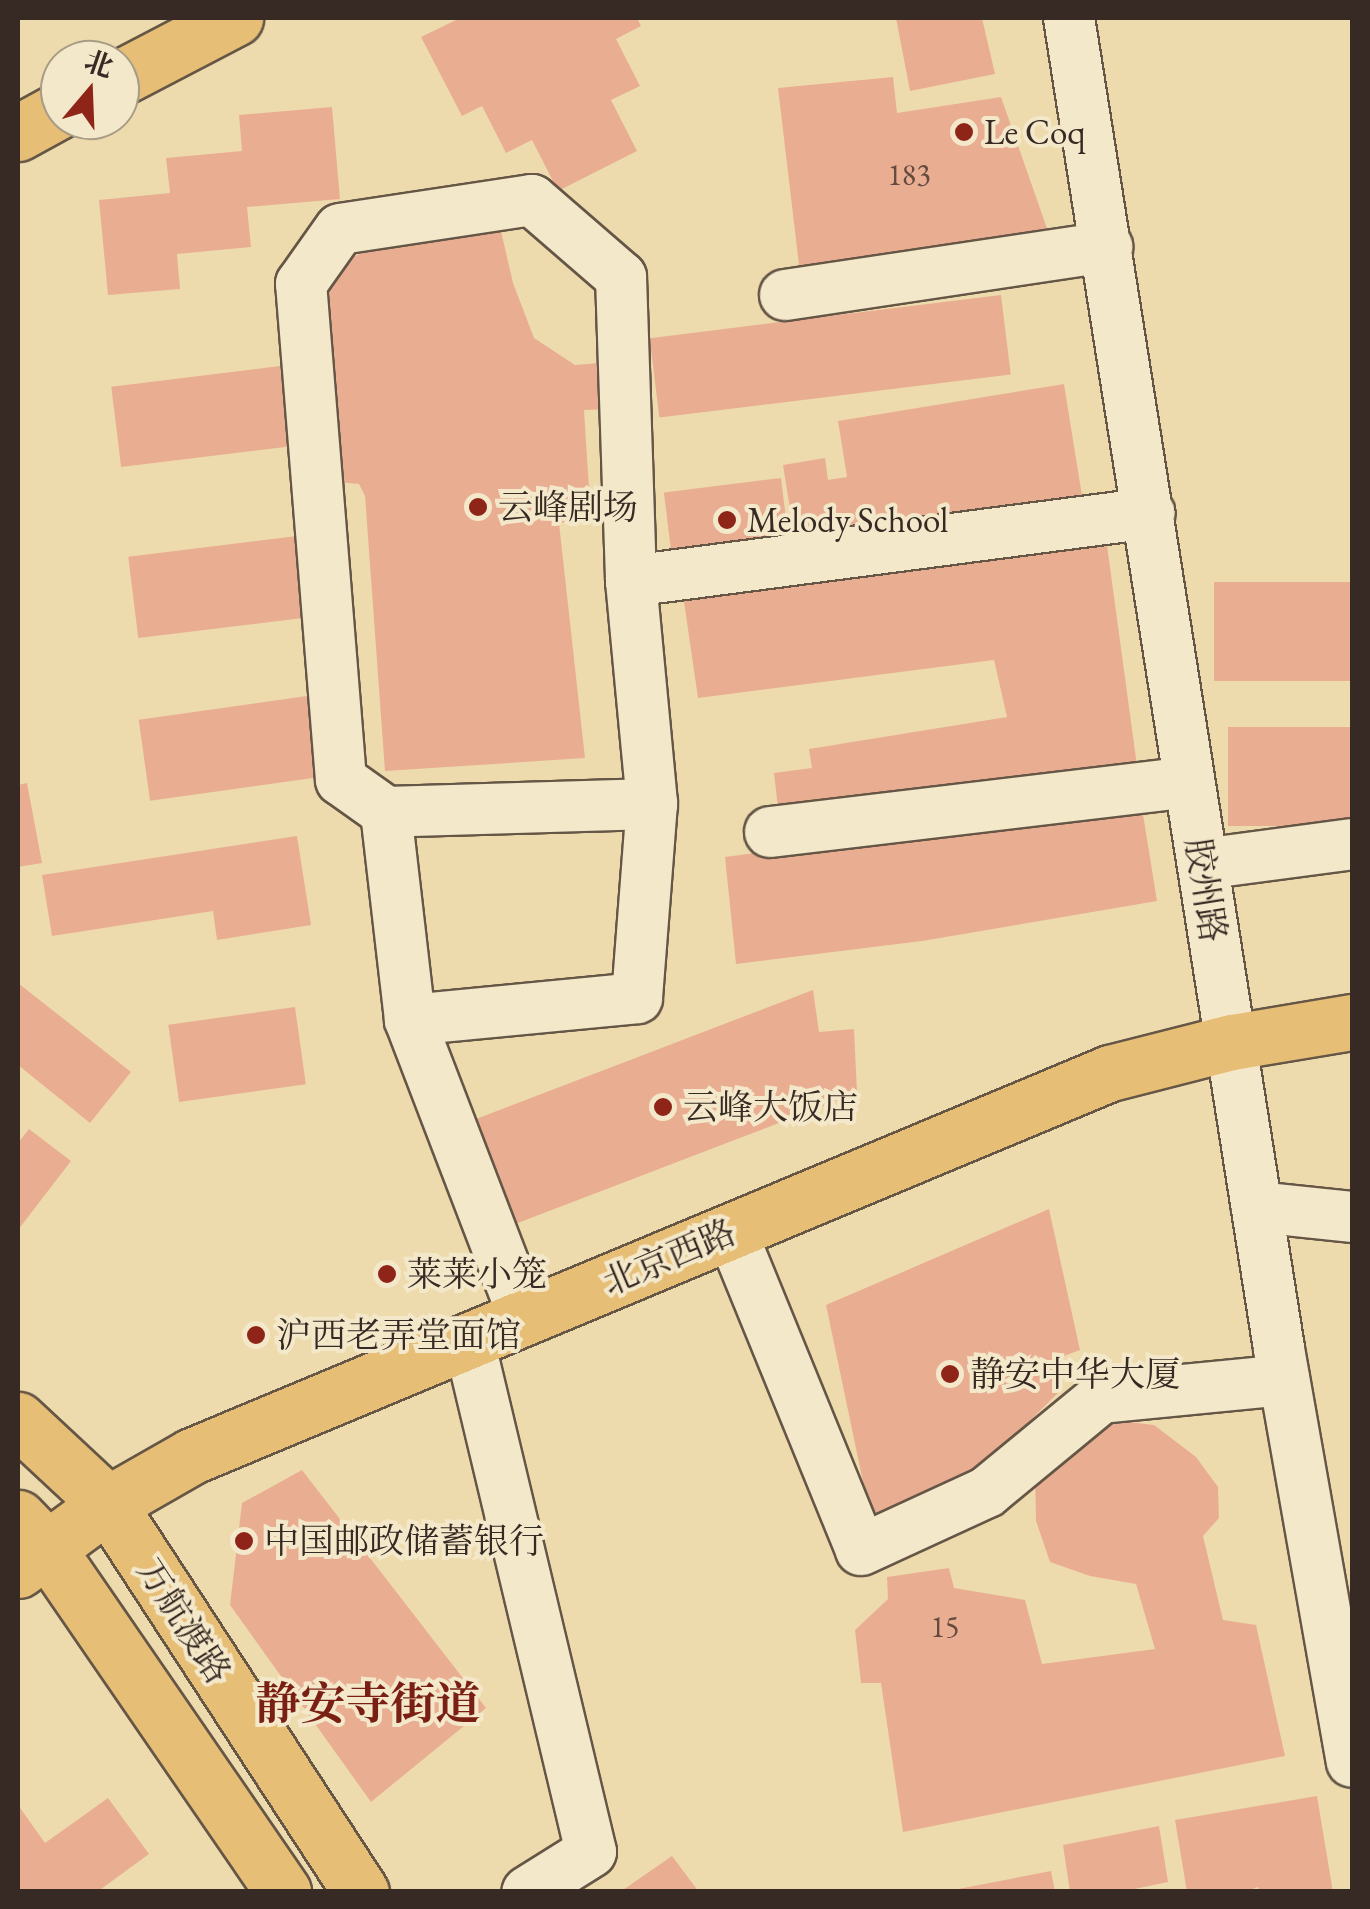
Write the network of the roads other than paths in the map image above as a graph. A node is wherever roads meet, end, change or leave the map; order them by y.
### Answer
1 (235, 18) edge
2 (1069, 18) edge
3 (140, 68) edge
4 (40, 121) edge
5 (18, 133) edge
6 (1107, 248) junction
7 (785, 295) dead end
8 (1150, 512) junction
9 (631, 581) junction
10 (1189, 782) junction
11 (652, 804) junction
12 (386, 812) junction
13 (770, 832) dead end
14 (1352, 844) edge
15 (1203, 864) junction
16 (410, 1020) junction
17 (1352, 1022) edge
18 (1232, 1042) junction
19 (1257, 1207) junction
20 (1352, 1217) edge
21 (731, 1232) junction
22 (524, 1317) junction
23 (469, 1340) junction
24 (1284, 1380) junction
25 (18, 1420) edge
26 (108, 1504) junction
27 (27, 1546) edge
28 (1352, 1762) edge
29 (283, 1892) edge
30 (361, 1892) edge
31 (527, 1892) edge

1 - 3 main road
2 - 6 street, 胶州路
4 - 5 main road
6 - 7 street
6 - 8 street, 胶州路
8 - 9 street
8 - 10 street, 胶州路
9 - 11 street
9 - 12 street
10 - 13 street
10 - 15 street, 胶州路
11 - 12 street
11 - 16 street
12 - 16 street
14 - 15 street
15 - 18 street, 胶州路
16 - 22 street
17 - 18 main road, 北京西路
18 - 19 street, 胶州路
18 - 21 main road, 北京西路
19 - 20 street
19 - 24 street, 胶州路
21 - 22 main road, 北京西路
21 - 24 street
22 - 23 main road, 北京西路
23 - 26 main road, 北京西路
23 - 31 street
24 - 28 street, 胶州路
25 - 26 main road, 万航渡路
26 - 27 main road, 北京西路
26 - 30 main road, 万航渡路
27 - 29 main road, 万航渡路

